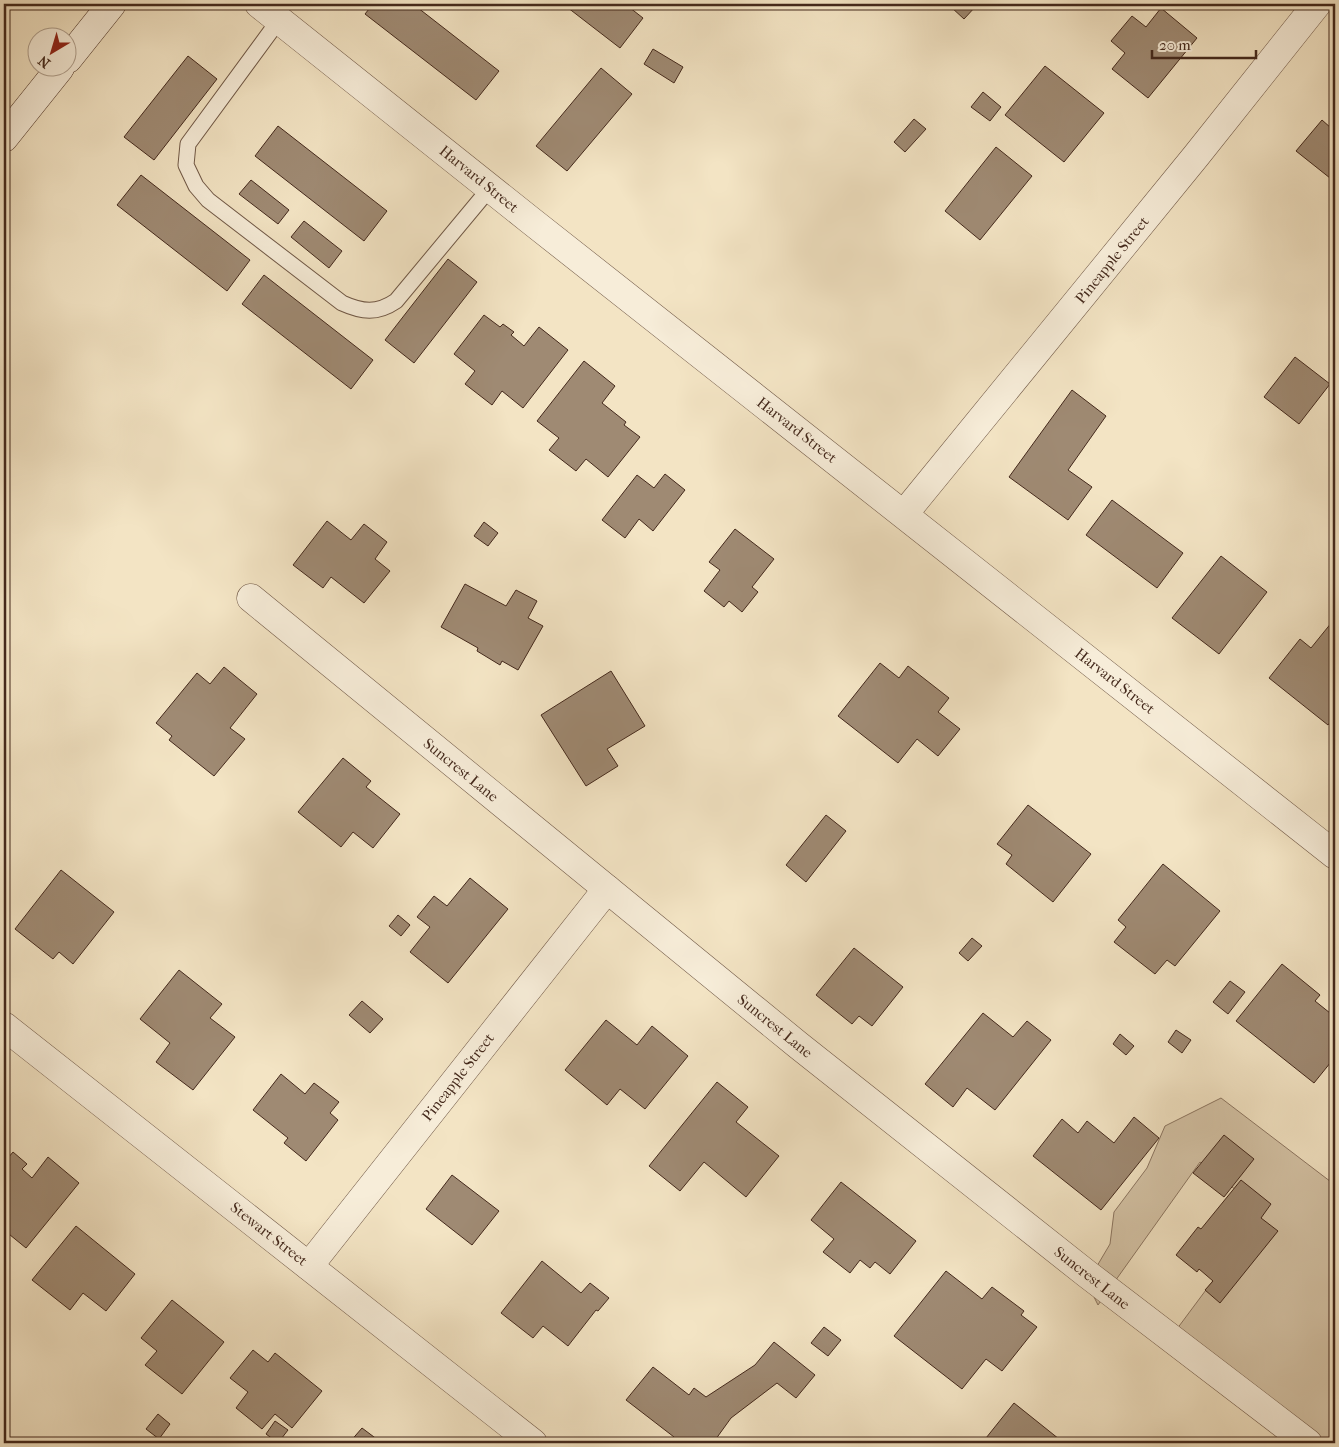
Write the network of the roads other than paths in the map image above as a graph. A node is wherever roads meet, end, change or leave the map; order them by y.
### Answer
1 (112, 4) edge
2 (1317, 4) edge
3 (269, 12) edge
4 (78, 46) edge
5 (52, 78) edge
6 (4, 138) edge
7 (490, 188) junction
8 (904, 514) junction
9 (251, 598) dead end
10 (1335, 855) edge
11 (607, 889) junction
12 (4, 1026) edge
13 (309, 1266) junction
14 (532, 1443) edge
15 (1308, 1443) edge

1 - 4 street
2 - 8 street, Pineapple Street
3 - 7 street, Harvard Street
3 - 7 lane
5 - 6 street
7 - 8 street, Harvard Street
8 - 10 street, Harvard Street
9 - 11 street, Suncrest Lane
11 - 13 street, Pineapple Street
11 - 15 street, Suncrest Lane
12 - 13 street, Stewart Street
13 - 14 street, Stewart Street

